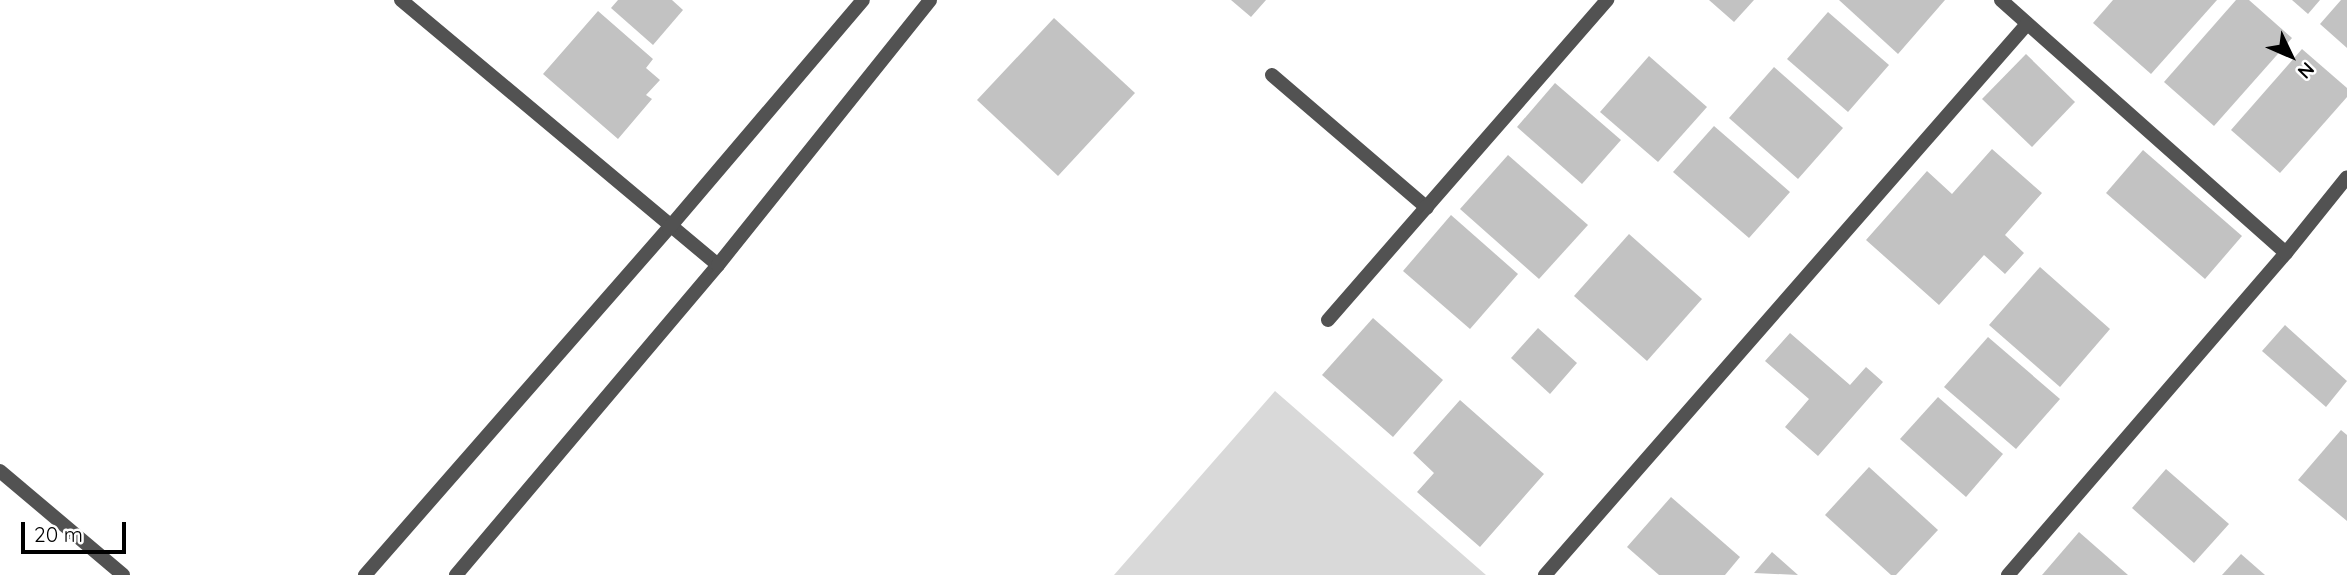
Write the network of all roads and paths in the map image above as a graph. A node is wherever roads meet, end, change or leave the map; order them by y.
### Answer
1 (401, 0) edge
2 (863, 0) edge
3 (930, 0) edge
4 (1607, 0) edge
5 (2001, 0) edge
6 (2027, 24) junction
7 (1272, 75) dead end
8 (2347, 177) edge
9 (1427, 208) junction
10 (669, 228) junction
11 (2286, 253) junction
12 (718, 265) junction
13 (1328, 320) dead end
14 (0, 471) edge
15 (123, 575) edge
16 (365, 575) edge
17 (456, 575) edge
18 (1545, 575) edge
19 (2008, 575) edge

1 - 10 street
2 - 10 street
3 - 12 street
4 - 9 street
5 - 6 street
6 - 11 street
6 - 18 street
7 - 9 street
8 - 11 street
9 - 13 street
10 - 12 street
10 - 16 street
11 - 19 street
12 - 17 street
14 - 15 street

